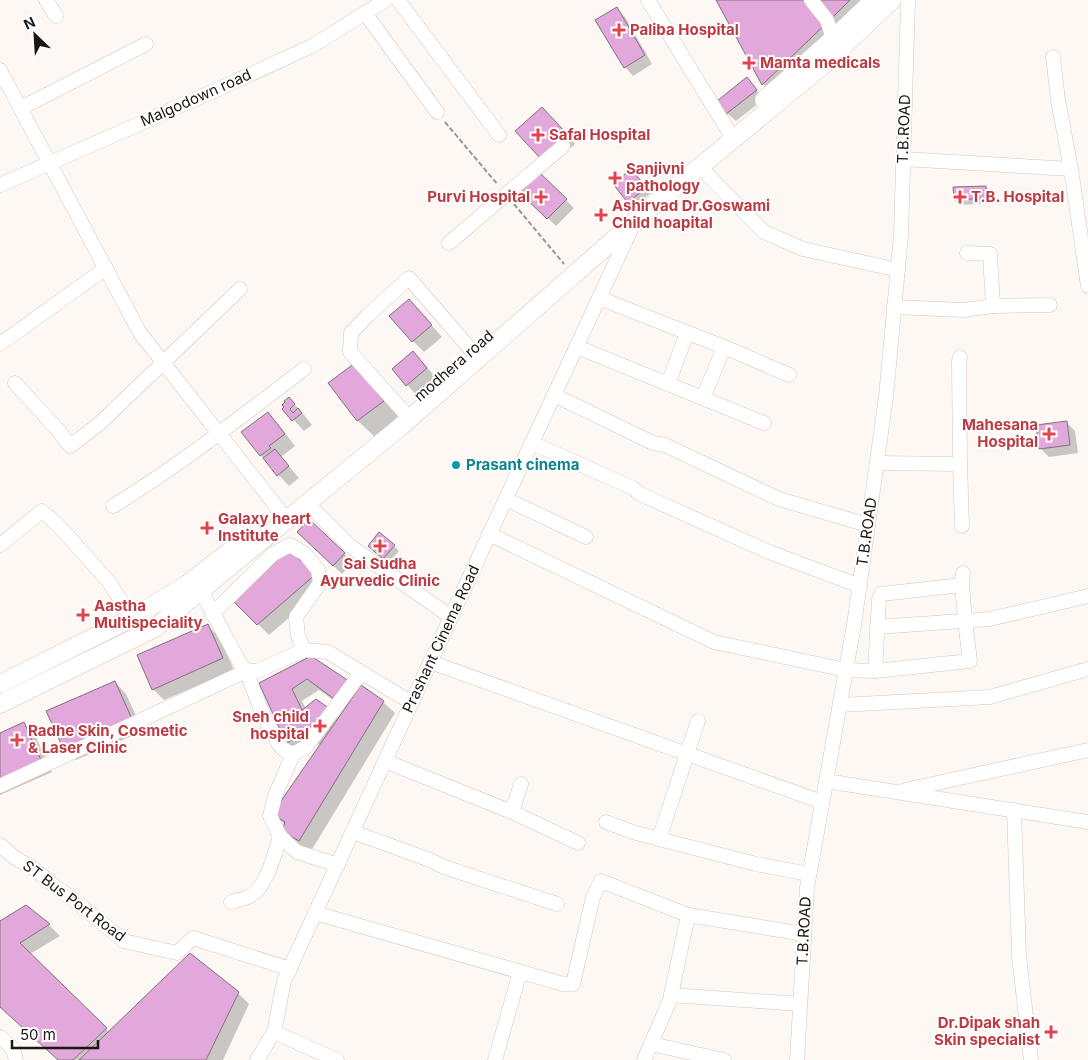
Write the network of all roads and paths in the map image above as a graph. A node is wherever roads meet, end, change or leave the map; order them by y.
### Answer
1 (46, 0) edge
2 (386, 0) edge
3 (398, 0) edge
4 (648, 0) edge
5 (811, 0) edge
6 (874, 0) edge
7 (892, 0) edge
8 (908, 0) edge
9 (366, 13) junction
10 (56, 16) dead end
11 (833, 39) junction
12 (146, 44) dead end
13 (1053, 57) dead end
14 (0, 70) edge
15 (3, 84) edge
16 (21, 108) junction
17 (437, 112) dead end
18 (728, 132) junction
19 (499, 135) dead end
20 (563, 146) dead end
21 (903, 159) junction
22 (50, 162) junction
23 (700, 167) junction
24 (1071, 169) junction
25 (0, 185) edge
26 (635, 220) junction
27 (449, 243) dead end
28 (967, 253) dead end
29 (106, 268) junction
30 (898, 270) junction
31 (1088, 286) edge
32 (240, 289) dead end
33 (599, 298) junction
34 (1050, 305) dead end
35 (993, 306) junction
36 (894, 307) junction
37 (687, 333) junction
38 (0, 344) edge
39 (576, 347) junction
40 (724, 347) junction
41 (472, 351) junction
42 (960, 357) dead end
43 (163, 362) junction
44 (304, 369) dead end
45 (789, 375) dead end
46 (15, 383) dead end
47 (668, 384) junction
48 (554, 395) junction
49 (704, 398) junction
50 (403, 411) junction
51 (764, 423) dead end
52 (219, 434) junction
53 (532, 442) junction
54 (877, 463) junction
55 (960, 464) junction
56 (506, 499) junction
57 (307, 504) junction
58 (113, 506) dead end
59 (284, 516) junction
60 (868, 525) junction
61 (962, 526) dead end
62 (489, 534) junction
63 (586, 537) dead end
64 (0, 545) edge
65 (200, 591) junction
66 (859, 591) junction
67 (881, 594) junction
68 (1088, 596) edge
69 (212, 614) junction
70 (451, 617) junction
71 (132, 618) junction
72 (965, 621) junction
73 (878, 627) junction
74 (304, 650) junction
75 (430, 662) junction
76 (1088, 669) edge
77 (846, 670) junction
78 (246, 671) junction
79 (875, 671) junction
80 (361, 673) junction
81 (0, 684) edge
82 (412, 703) junction
83 (0, 704) edge
84 (840, 705) junction
85 (698, 722) dead end
86 (1088, 750) edge
87 (293, 754) junction
88 (687, 754) junction
89 (385, 761) junction
90 (826, 781) junction
91 (522, 784) dead end
92 (0, 786) edge
93 (897, 792) junction
94 (822, 802) junction
95 (1014, 810) junction
96 (512, 812) junction
97 (606, 822) dead end
98 (1088, 822) edge
99 (353, 832) junction
100 (280, 836) junction
101 (658, 839) junction
102 (578, 843) dead end
103 (0, 846) edge
104 (338, 865) junction
105 (809, 874) junction
106 (231, 902) dead end
107 (557, 904) dead end
108 (315, 913) junction
109 (688, 915) junction
110 (804, 934) junction
111 (290, 969) junction
112 (520, 972) junction
113 (671, 995) junction
114 (800, 1004) junction
115 (274, 1032) junction
116 (0, 1037) edge
117 (651, 1044) junction
118 (16, 1060) edge
119 (257, 1060) edge
120 (338, 1060) edge
121 (496, 1060) edge
122 (644, 1060) edge
123 (724, 1060) edge
124 (797, 1060) edge
125 (1031, 1060) edge

1 - 10 street
2 - 9 street, Malgodown road
3 - 19 street
4 - 18 street
5 - 11 street
6 - 11 main road, modhera road
7 - 23 main road
8 - 21 street, T.B.ROAD
9 - 17 street
9 - 22 street, Malgodown road
11 - 18 main road, modhera road
12 - 16 street
13 - 24 street
14 - 15 street
15 - 16 street
16 - 22 street
18 - 41 main road, modhera road
20 - 27 street
21 - 24 street
21 - 30 street, T.B.ROAD
22 - 25 street, Malgodown road
22 - 29 street
23 - 26 main road
23 - 30 street
24 - 31 street
26 - 33 street, Prashant Cinema Road
26 - 57 main road
28 - 35 street
29 - 38 street
29 - 43 street
30 - 36 street, T.B.ROAD
32 - 43 street
33 - 37 street
33 - 39 street, Prashant Cinema Road
34 - 35 street
35 - 36 street
36 - 54 street, T.B.ROAD
37 - 40 street
37 - 47 street
39 - 47 street
39 - 48 street, Prashant Cinema Road
40 - 45 street
40 - 49 street
41 - 50 main road, modhera road
41 - 50 street
42 - 55 street
43 - 46 street
43 - 52 street
44 - 52 street
47 - 49 street
48 - 53 street, Prashant Cinema Road
48 - 60 street
49 - 51 street
50 - 59 main road, modhera road
52 - 58 street
52 - 59 street
53 - 56 street, Prashant Cinema Road
53 - 66 street
54 - 55 street
54 - 60 street, T.B.ROAD
55 - 61 street
56 - 62 street, Prashant Cinema Road
56 - 63 street
57 - 59 main road
57 - 70 street
59 - 65 main road
59 - 71 main road, modhera road
60 - 66 street, T.B.ROAD
62 - 70 street, Prashant Cinema Road
62 - 77 street
64 - 71 street
65 - 69 street
65 - 83 main road
66 - 67 street
66 - 77 street, T.B.ROAD
67 - 72 street
67 - 73 street
68 - 72 street
69 - 74 street
69 - 78 street
70 - 75 street, Prashant Cinema Road
71 - 81 main road, modhera road
72 - 73 street
72 - 79 street
73 - 79 street
74 - 78 street
74 - 80 street
75 - 82 street, Prashant Cinema Road
75 - 88 street
76 - 84 street
77 - 79 street
77 - 84 street, T.B.ROAD
78 - 87 street
78 - 92 street
80 - 82 street
80 - 87 street
82 - 89 street, Prashant Cinema Road
84 - 90 street, T.B.ROAD
85 - 88 street
86 - 93 street
87 - 100 street
88 - 94 street
88 - 101 street
89 - 96 street
89 - 99 street, Prashant Cinema Road
90 - 93 street
90 - 94 street, T.B.ROAD
91 - 96 street
93 - 95 street
94 - 105 street, T.B.ROAD
95 - 98 street
95 - 125 street
96 - 102 street
97 - 101 street
99 - 104 street, Prashant Cinema Road
99 - 107 street
100 - 104 street
100 - 106 street
101 - 105 street
103 - 111 street, ST Bus Port Road
104 - 108 street, Prashant Cinema Road
105 - 110 street, T.B.ROAD
108 - 111 street, Prashant Cinema Road
108 - 112 street
109 - 110 street
109 - 112 street
109 - 113 street
110 - 114 street, T.B.ROAD
111 - 115 street, Prashant Cinema Road
112 - 121 street
113 - 114 street
113 - 117 street
114 - 124 street, T.B.ROAD
115 - 119 street, Prashant Cinema Road
115 - 120 street
116 - 118 street
117 - 122 street
117 - 123 street

